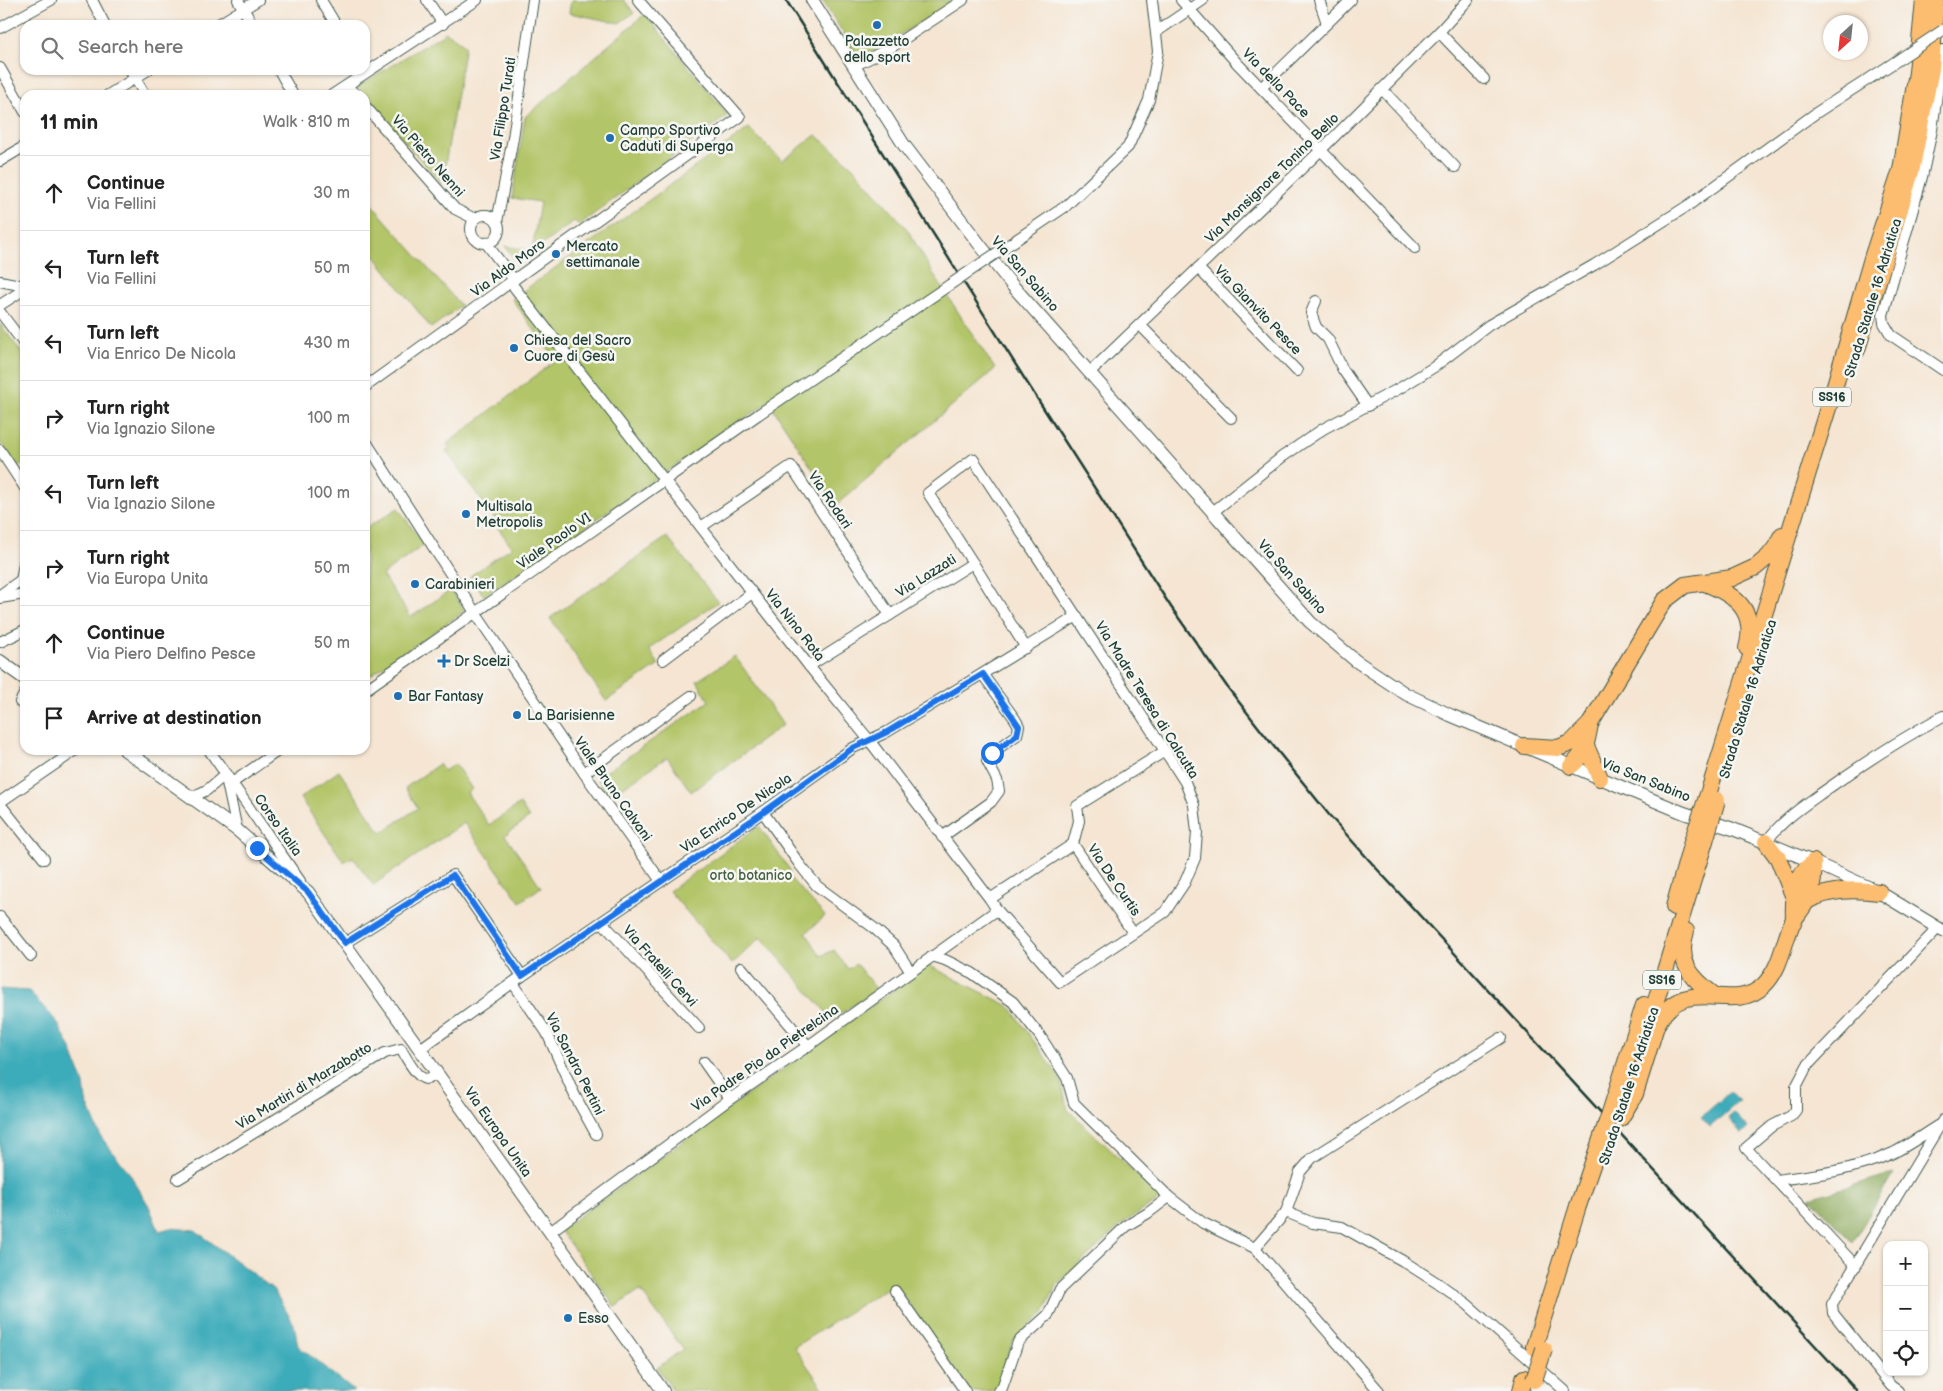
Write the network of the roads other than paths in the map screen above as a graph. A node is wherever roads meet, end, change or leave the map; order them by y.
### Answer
1 (51, 0) edge
2 (92, 0) edge
3 (258, 0) edge
4 (321, 0) edge
5 (427, 0) edge
6 (477, 0) edge
7 (638, 0) edge
8 (812, 0) edge
9 (963, 0) edge
10 (1152, 0) edge
11 (1181, 0) edge
12 (1203, 0) edge
13 (1319, 0) edge
14 (1351, 0) edge
15 (1468, 0) edge
16 (1924, 0) edge
17 (1936, 0) edge
18 (530, 1) edge
19 (240, 4) edge
20 (1188, 10) junction
21 (102, 20) edge
22 (222, 20) edge
23 (249, 20) edge
24 (333, 20) edge
25 (1327, 23) junction
26 (443, 24) junction
27 (0, 28) edge
28 (1943, 30) edge
29 (1156, 32) junction
30 (1439, 32) junction
31 (1943, 50) edge
32 (854, 66) junction
33 (0, 68) edge
34 (370, 68) edge
35 (132, 75) edge
36 (134, 75) edge
37 (281, 75) edge
38 (361, 75) edge
39 (1484, 79) dead end
40 (348, 86) junction
41 (1261, 88) junction
42 (1382, 89) junction
43 (114, 90) edge
44 (142, 90) edge
45 (291, 90) edge
46 (341, 90) edge
47 (352, 90) edge
48 (20, 103) edge
49 (370, 112) edge
50 (20, 149) edge
51 (1321, 150) junction
52 (0, 162) edge
53 (1456, 167) dead end
54 (475, 219) junction
55 (497, 222) junction
56 (488, 243) junction
57 (1415, 248) dead end
58 (1198, 268) junction
59 (515, 280) junction
60 (0, 281) edge
61 (20, 287) edge
62 (20, 291) edge
63 (1316, 301) dead end
64 (0, 305) edge
65 (0, 312) edge
66 (1140, 325) junction
67 (20, 338) edge
68 (1298, 370) dead end
69 (1943, 370) edge
70 (1090, 372) junction
71 (370, 383) edge
72 (1834, 392) junction
73 (1368, 406) junction
74 (1230, 418) dead end
75 (370, 448) edge
76 (0, 450) edge
77 (20, 480) edge
78 (664, 481) junction
79 (1214, 511) junction
80 (701, 527) junction
81 (972, 563) junction
82 (20, 580) edge
83 (1705, 583) junction
84 (752, 594) junction
85 (20, 595) edge
86 (0, 597) edge
87 (476, 614) junction
88 (890, 615) junction
89 (1078, 616) junction
90 (20, 632) edge
91 (0, 642) edge
92 (1026, 648) junction
93 (663, 660) dead end
94 (0, 661) edge
95 (809, 666) junction
96 (983, 674) junction
97 (20, 675) edge
98 (370, 687) edge
99 (691, 696) dead end
100 (1943, 716) edge
101 (869, 740) junction
102 (1578, 745) junction
103 (1524, 746) junction
104 (1165, 751) junction
105 (60, 755) edge
106 (133, 755) edge
107 (212, 755) edge
108 (270, 755) edge
109 (1571, 766) junction
110 (584, 773) junction
111 (1600, 778) junction
112 (229, 779) junction
113 (1715, 784) junction
114 (192, 797) junction
115 (0, 803) edge
116 (764, 812) junction
117 (237, 830) junction
118 (942, 837) junction
119 (1699, 842) junction
120 (1766, 842) junction
121 (1073, 844) junction
122 (44, 859) dead end
123 (1813, 862) junction
124 (661, 881) junction
125 (308, 892) junction
126 (1879, 892) junction
127 (990, 898) junction
128 (1800, 898) junction
129 (997, 910) junction
130 (0, 917) edge
131 (602, 922) junction
132 (1941, 929) edge
133 (1133, 933) junction
134 (345, 943) junction
135 (30, 956) dead end
136 (932, 956) junction
137 (741, 967) dead end
138 (910, 971) junction
139 (522, 976) junction
140 (513, 982) junction
141 (1060, 982) joint
142 (1715, 996) junction
143 (699, 1028) dead end
144 (1501, 1038) dead end
145 (808, 1046) junction
146 (420, 1049) junction
147 (704, 1062) dead end
148 (437, 1073) junction
149 (730, 1099) junction
150 (1614, 1116) junction
151 (1942, 1122) edge
152 (596, 1134) dead end
153 (178, 1179) dead end
154 (1776, 1180) junction
155 (1169, 1197) junction
156 (1286, 1212) junction
157 (550, 1232) junction
158 (1255, 1248) junction
159 (1856, 1266) junction
160 (895, 1291) dead end
161 (1528, 1385) edge
162 (1562, 1390) edge
163 (663, 1391) edge
164 (965, 1391) edge
165 (998, 1391) edge
166 (1379, 1391) edge
167 (1898, 1391) edge

1 - 27 street
2 - 21 street
3 - 19 street
4 - 24 street
5 - 26 street
6 - 26 street
7 - 59 street, Via Aldo Moro
8 - 32 street, Via San Sabino
9 - 32 street
10 - 29 street, Viale Paolo VI
11 - 20 street, Via della Pace
12 - 20 street
13 - 25 street
14 - 25 street
15 - 30 street, Via Monsignore Tonino Bello
16 - 72 highway, Strada Statale 16 Adriatica / SS16
17 - 113 highway, Strada Statale 16 Adriatica / SS16
18 - 55 street, Via Filippo Turati
19 - 22 street
19 - 23 street
20 - 29 street
20 - 41 street, Via della Pace
25 - 41 street
26 - 34 street
28 - 73 street, bridge
29 - 78 street, Viale Paolo VI, bridge
30 - 39 street
30 - 42 street, Via Monsignore Tonino Bello
31 - 69 street
32 - 70 street, Via San Sabino
33 - 48 street
35 - 43 street
36 - 44 street
37 - 45 street
38 - 40 street
40 - 46 street
40 - 47 street
41 - 51 street, Via della Pace
42 - 51 street, Via Monsignore Tonino Bello
42 - 53 street
49 - 54 street, Via Pietro Nenni
50 - 52 street
51 - 57 street, Via della Pace
51 - 58 street, Via Monsignore Tonino Bello
54 - 55 street
54 - 56 street
55 - 56 street
56 - 59 street, Via Nino Rota
58 - 66 street, Via Monsignore Tonino Bello
58 - 68 street, Via Gianvito Pesce
59 - 71 street, Via Aldo Moro
59 - 78 street, Via Nino Rota
60 - 61 street
62 - 64 street
63 - 73 street
65 - 67 street
66 - 70 street, Via Monsignore Tonino Bello
66 - 74 street
70 - 79 street, Via San Sabino
72 - 83 highway
72 - 113 highway, Strada Statale 16 Adriatica / SS16
73 - 79 street
75 - 87 street, Viale Bruno Calvani
76 - 77 street
78 - 80 street, Via Nino Rota
78 - 87 street, Viale Paolo VI
79 - 103 street, Via San Sabino
80 - 84 street, Via Nino Rota
80 - 88 street, Via Rodari
81 - 88 street, Via Lazzati
81 - 89 street, Via Madre Teresa di Calcutta
81 - 92 street, Via Lazzati
82 - 86 street
83 - 102 highway
83 - 113 highway
84 - 93 street
84 - 95 street, Via Nino Rota
85 - 86 street
87 - 98 street, Viale Paolo VI
87 - 110 street, Viale Bruno Calvani
88 - 95 street, Via Lazzati
89 - 92 street, Via Enrico De Nicola
89 - 104 street, Via Madre Teresa di Calcutta
90 - 91 street
92 - 96 street, Via Enrico De Nicola
94 - 97 street
95 - 101 street, Via Nino Rota
96 - 101 street, Via Enrico De Nicola
96 - 118 street
99 - 110 street
100 - 120 street
101 - 116 street, Via Enrico De Nicola
101 - 118 street, Via Nino Rota
102 - 103 highway
102 - 109 highway
102 - 111 highway
103 - 109 street, Via San Sabino
104 - 121 street
104 - 133 street, Via Madre Teresa di Calcutta
105 - 115 street
106 - 114 street, Via Europa Unita
107 - 112 street, Corso Italia
108 - 112 street
109 - 111 street, Via San Sabino
110 - 124 street, Viale Bruno Calvani
111 - 120 street, Via San Sabino
112 - 114 street
112 - 117 street, Corso Italia
112 - 125 street, Corso Italia
113 - 119 highway, Strada Statale 16 Adriatica / SS16, bridge
114 - 117 street, Via Europa Unita
115 - 122 street
116 - 124 street, Via Enrico De Nicola
116 - 138 street
117 - 125 street, Via Europa Unita
118 - 127 street, Via Nino Rota
119 - 142 highway
119 - 150 highway, Strada Statale 16 Adriatica / SS16
120 - 123 street, Via San Sabino
120 - 128 highway
121 - 127 street
121 - 133 street, Via De Curtis
123 - 126 street, Via San Sabino
123 - 128 highway
124 - 131 street, Via Enrico De Nicola
125 - 134 street, Via Europa Unita
126 - 128 highway
126 - 132 street, Via San Sabino
127 - 129 street, Via Nino Rota
128 - 142 highway
129 - 136 street, Via Padre Pio da Pietrelcina
129 - 141 street, Via Nino Rota
130 - 135 street
131 - 139 street, Via Enrico De Nicola
131 - 143 street, Via Fratelli Cervi
132 - 154 street
133 - 141 street, Via Madre Teresa di Calcutta
134 - 139 street
134 - 146 street, Via Europa Unita
136 - 138 street, Via Padre Pio da Pietrelcina
136 - 155 street
137 - 145 street
138 - 145 street, Via Padre Pio da Pietrelcina
139 - 140 street, Via Enrico De Nicola
140 - 146 street, Via Enrico De Nicola
140 - 152 street, Via Sandro Pertini
142 - 150 highway
144 - 156 street
145 - 149 street, Via Padre Pio da Pietrelcina
146 - 148 street, Via Europa Unita
147 - 149 street
148 - 153 street, Via Martiri di Marzabotto
148 - 157 street, Via Europa Unita
149 - 157 street, Via Padre Pio da Pietrelcina
150 - 161 highway, Strada Statale 16 Adriatica / SS16, bridge
151 - 154 street
151 - 159 street
154 - 159 street
155 - 158 street
155 - 165 street
156 - 158 street
156 - 162 street
157 - 163 street, Via Europa Unita
158 - 166 street
159 - 167 street
160 - 164 street

